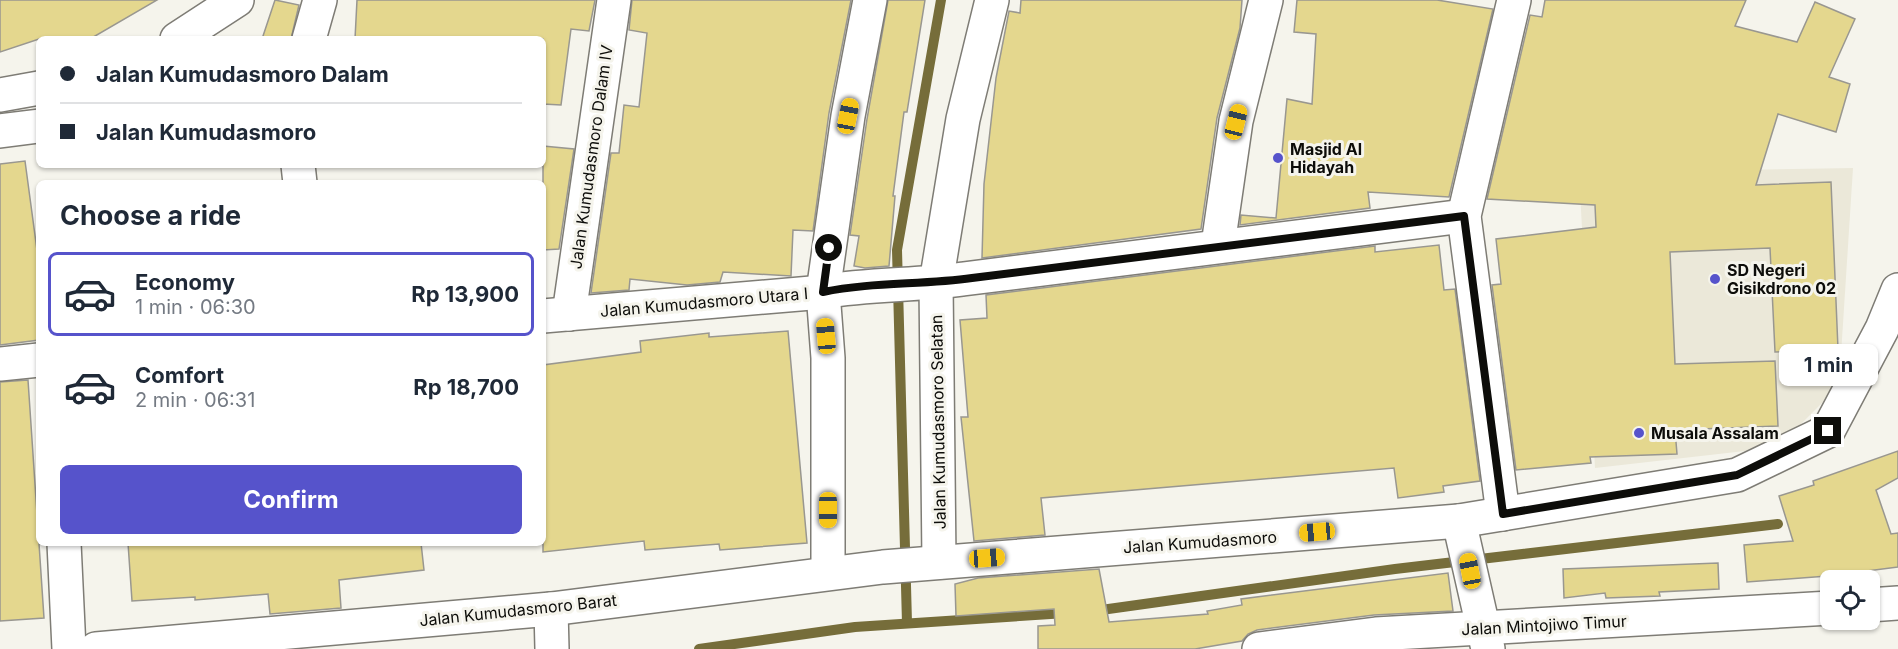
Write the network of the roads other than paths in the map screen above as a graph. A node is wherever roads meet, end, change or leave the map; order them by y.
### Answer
1 (237, 0) edge
2 (320, 0) edge
3 (614, 0) edge
4 (870, 0) edge
5 (992, 0) edge
6 (1266, 0) edge
7 (1514, 0) edge
8 (182, 36) edge
9 (310, 36) edge
10 (36, 89) edge
11 (0, 95) edge
12 (36, 126) edge
13 (0, 131) edge
14 (1464, 216) junction
15 (1218, 245) junction
16 (925, 284) junction
17 (834, 290) junction
18 (1898, 290) edge
19 (556, 315) edge
20 (36, 360) edge
21 (0, 364) edge
22 (1503, 514) junction
23 (1462, 535) junction
24 (64, 546) edge
25 (933, 563) junction
26 (828, 573) junction
27 (1898, 603) edge
28 (1880, 604) edge
29 (1820, 609) edge
30 (552, 631) edge
31 (1485, 639) edge
32 (69, 649) edge
33 (96, 649) edge
34 (1259, 649) edge

1 - 8 street
2 - 9 street
3 - 19 street, Jalan Kumudasmoro Dalam IV
4 - 17 street
5 - 16 street, Jalan Kumudasmoro Selatan
6 - 15 street
7 - 14 street
10 - 11 street
12 - 13 street
14 - 15 street, Jalan Kumudasmoro Utara I
14 - 22 street
15 - 16 street, Jalan Kumudasmoro Utara I
16 - 17 street, Jalan Kumudasmoro Utara I
16 - 25 street, Jalan Kumudasmoro Selatan
17 - 19 street, Jalan Kumudasmoro Utara I
17 - 26 street
18 - 22 street, Jalan Kumudasmoro
20 - 21 street
22 - 23 street, Jalan Kumudasmoro
23 - 25 street, Jalan Kumudasmoro
23 - 31 street
24 - 32 street
25 - 26 street, Jalan Kumudasmoro Barat
26 - 30 street, Jalan Kumudasmoro Barat
27 - 28 street
29 - 31 street, Jalan Mintojiwo Timur
30 - 33 street, Jalan Kumudasmoro Barat
31 - 34 street, Jalan Mintojiwo Timur

